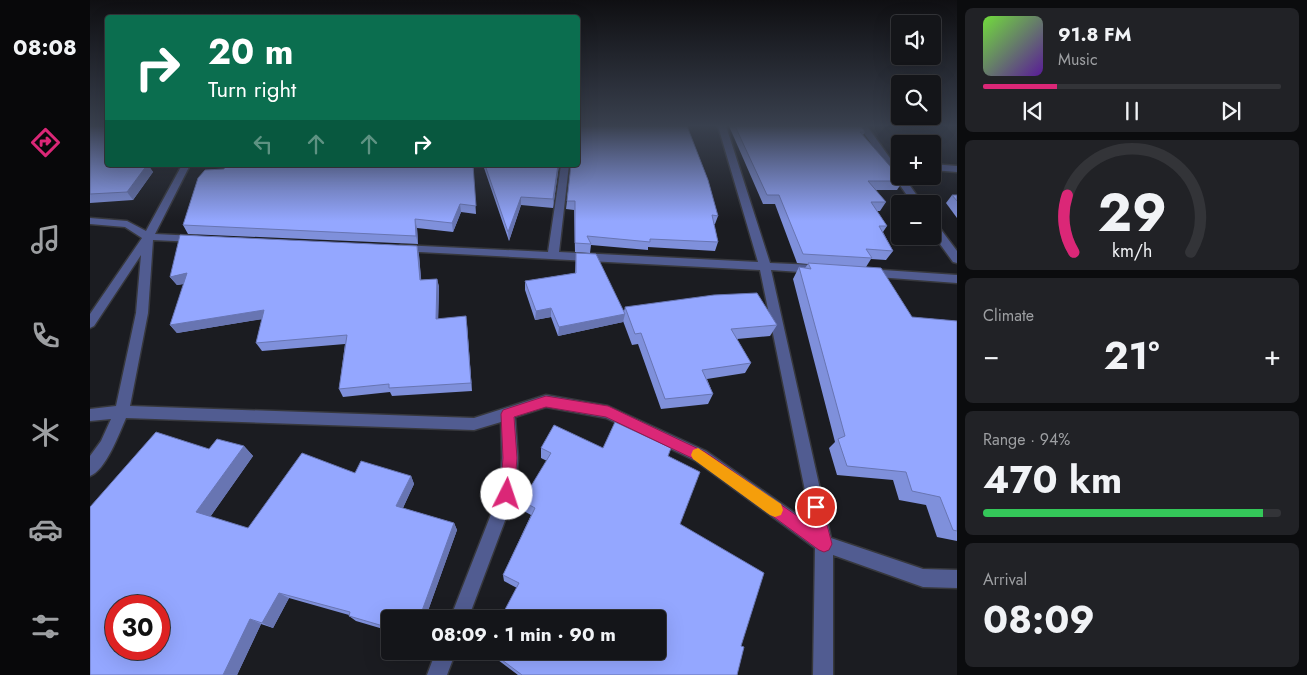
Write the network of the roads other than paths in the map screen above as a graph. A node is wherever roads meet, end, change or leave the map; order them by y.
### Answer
1 (732, 158) edge
2 (185, 167) edge
3 (565, 167) edge
4 (941, 168) edge
5 (957, 169) edge
6 (90, 221) edge
7 (148, 237) junction
8 (941, 237) edge
9 (208, 240) edge
10 (385, 247) edge
11 (553, 255) junction
12 (957, 259) edge
13 (765, 266) junction
14 (822, 270) edge
15 (861, 272) edge
16 (957, 279) edge
17 (90, 323) edge
18 (122, 412) junction
19 (508, 414) junction
20 (90, 415) edge
21 (90, 469) edge
22 (824, 544) junction
23 (957, 579) edge
24 (462, 610) edge
25 (443, 660) edge
26 (437, 675) edge
27 (823, 675) edge

1 - 13 street
2 - 7 street
3 - 11 street
4 - 5 street
6 - 7 street
7 - 9 street
7 - 17 street
7 - 18 street
8 - 12 street
10 - 11 street
11 - 13 street
13 - 14 street
13 - 22 street
15 - 16 street
18 - 19 street
18 - 20 street
18 - 21 street
19 - 22 street
19 - 24 street
22 - 23 street
22 - 27 street
25 - 26 street

